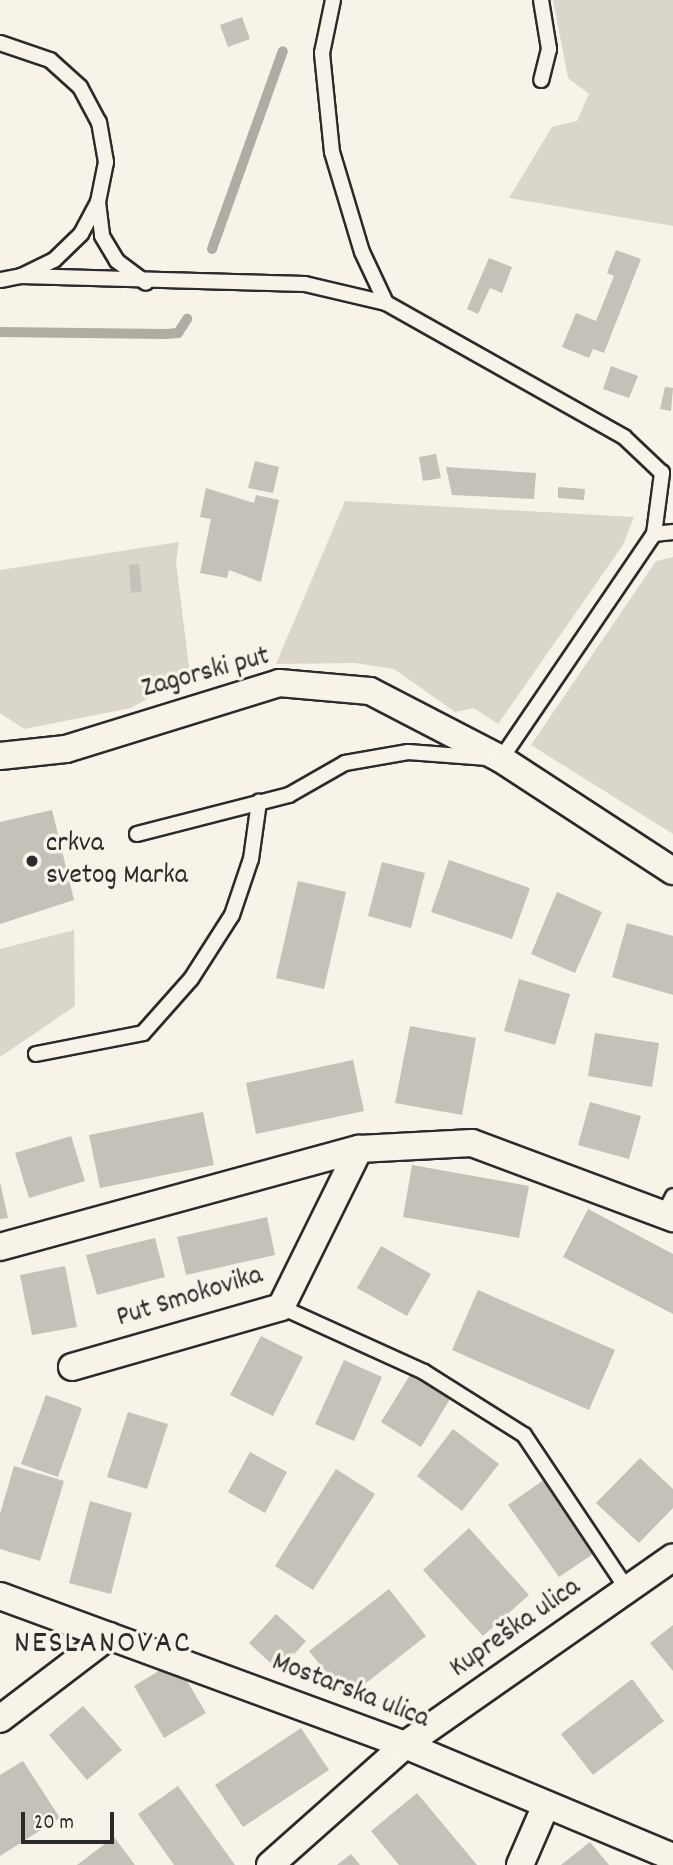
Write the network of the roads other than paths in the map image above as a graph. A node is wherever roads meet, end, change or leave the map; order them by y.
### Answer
1 (332, 0) edge
2 (541, 0) edge
3 (0, 43) edge
4 (541, 80) dead end
5 (98, 202) junction
6 (21, 276) junction
7 (0, 279) edge
8 (146, 283) junction
9 (386, 303) junction
10 (673, 533) edge
11 (654, 534) junction
12 (0, 756) edge
13 (500, 759) junction
14 (259, 802) junction
15 (137, 834) dead end
16 (673, 871) edge
17 (36, 1054) dead end
18 (359, 1149) junction
19 (670, 1210) edge
20 (0, 1247) edge
21 (281, 1307) junction
22 (72, 1367) dead end
23 (673, 1557) edge
24 (627, 1589) junction
25 (0, 1596) edge
26 (109, 1636) junction
27 (0, 1719) edge
28 (405, 1745) junction
29 (546, 1805) junction
30 (673, 1857) edge
31 (270, 1865) edge
32 (520, 1865) edge

1 - 9 lane
2 - 4 lane
3 - 5 lane
5 - 6 lane
5 - 8 lane
6 - 7 lane
6 - 8 lane
8 - 9 lane
9 - 11 lane
10 - 11 lane
11 - 13 lane
12 - 13 street, Zagorski put
13 - 14 lane
13 - 16 street, Zagorski put
14 - 15 lane
14 - 17 lane
18 - 19 street
18 - 20 street
18 - 21 street, Put Smokovika
21 - 22 street, Put Smokovika
21 - 24 lane
23 - 24 street, Kupreška ulica
24 - 28 street, Kupreška ulica
25 - 26 street, Mostarska ulica
26 - 27 street
26 - 28 street, Mostarska ulica
28 - 29 street, Mostarska ulica
28 - 31 street, Kupreška ulica
29 - 30 street, Mostarska ulica
29 - 32 street

